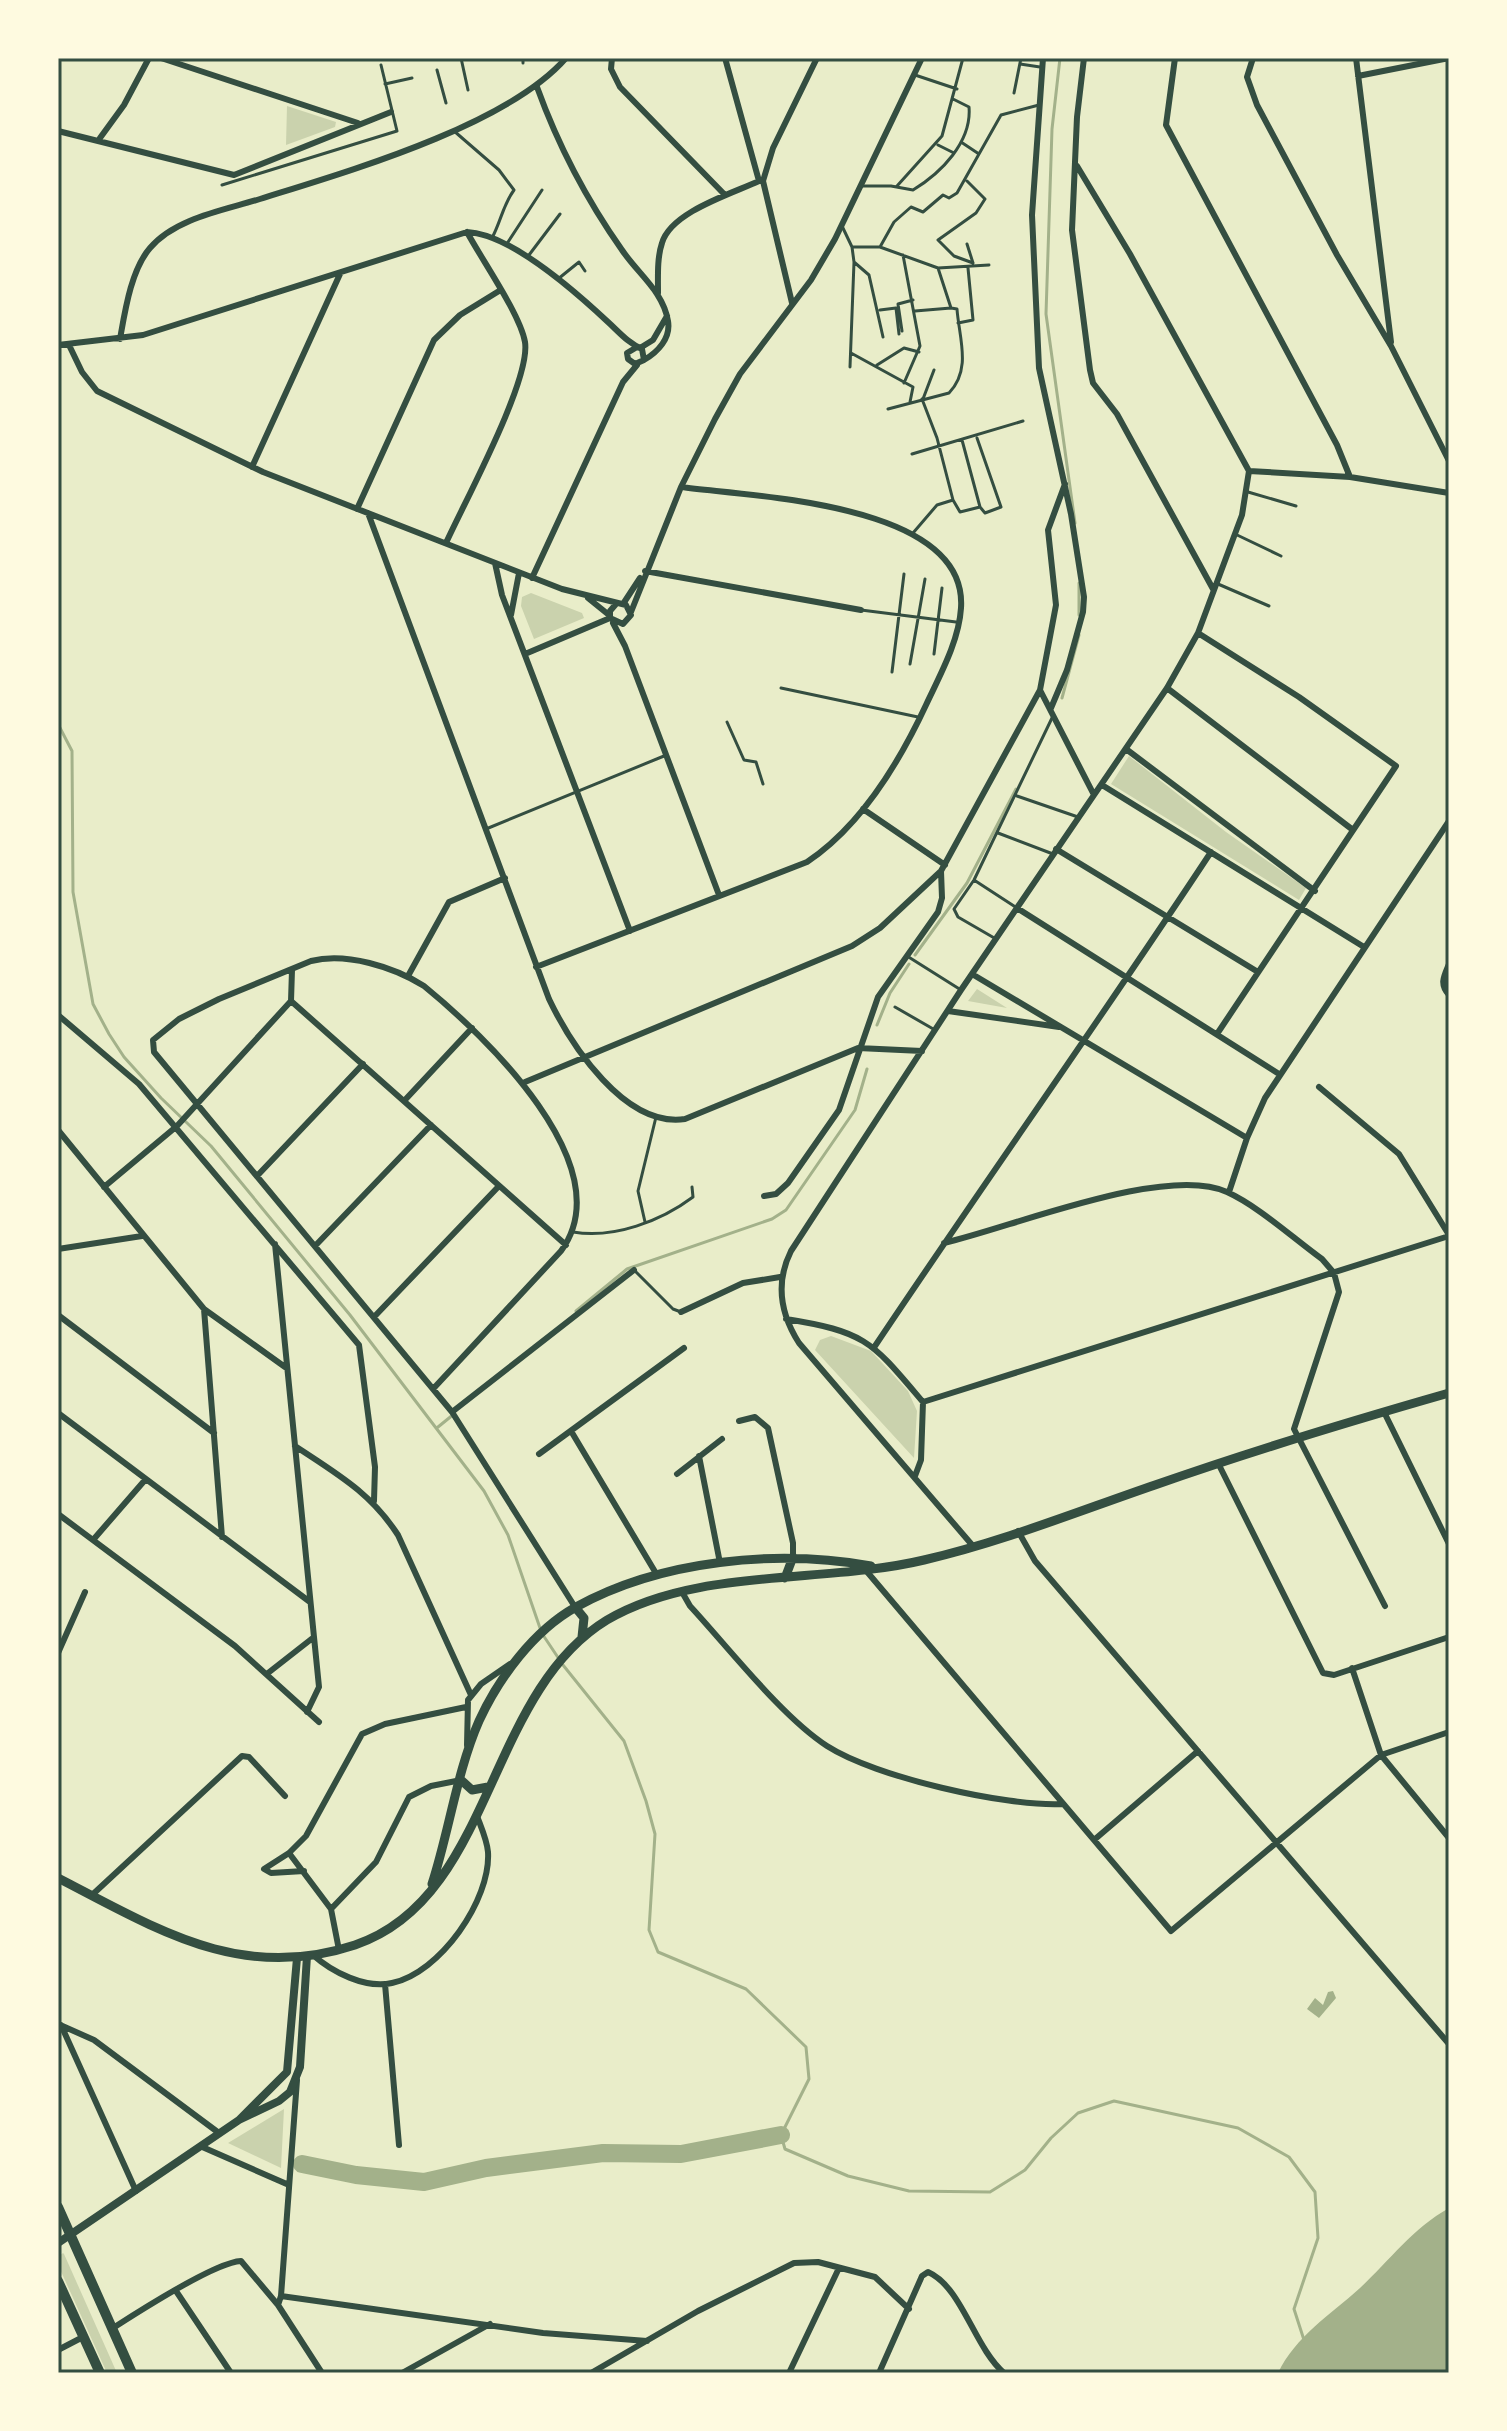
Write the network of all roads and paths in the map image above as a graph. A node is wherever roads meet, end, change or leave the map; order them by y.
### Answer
1 (149, 58) edge
2 (161, 58) edge
3 (461, 58) edge
4 (566, 58) edge
5 (612, 58) edge
6 (725, 58) edge
7 (817, 58) edge
8 (922, 58) edge
9 (963, 58) edge
10 (1021, 58) edge
11 (1043, 58) edge
12 (1084, 58) edge
13 (1175, 58) edge
14 (1253, 58) edge
15 (1356, 58) edge
16 (1449, 59) edge
17 (1020, 64) junction
18 (381, 65) dead end
19 (1041, 67) junction
20 (437, 70) dead end
21 (915, 75) junction
22 (1358, 76) junction
23 (412, 78) dead end
24 (385, 84) junction
25 (537, 87) junction
26 (957, 89) junction
27 (468, 90) dead end
28 (1014, 93) dead end
29 (953, 99) junction
30 (446, 103) dead end
31 (1039, 105) junction
32 (391, 112) junction
33 (358, 123) junction
34 (452, 130) junction
35 (58, 131) edge
36 (100, 138) junction
37 (961, 142) junction
38 (938, 145) junction
39 (954, 153) junction
40 (979, 154) junction
41 (1077, 166) junction
42 (761, 181) junction
43 (967, 181) junction
44 (222, 185) dead end
45 (860, 186) junction
46 (897, 186) junction
47 (542, 190) dead end
48 (725, 195) junction
49 (560, 214) dead end
50 (842, 226) junction
51 (467, 232) junction
52 (492, 238) junction
53 (967, 244) dead end
54 (506, 245) junction
55 (852, 247) junction
56 (880, 247) junction
57 (903, 255) junction
58 (527, 258) junction
59 (854, 262) junction
60 (971, 265) junction
61 (989, 265) dead end
62 (938, 268) junction
63 (585, 271) dead end
64 (340, 274) junction
65 (556, 280) junction
66 (499, 291) junction
67 (658, 293) junction
68 (913, 300) junction
69 (792, 303) junction
70 (951, 308) junction
71 (880, 310) junction
72 (915, 311) junction
73 (667, 316) junction
74 (958, 323) junction
75 (619, 334) junction
76 (883, 337) dead end
77 (120, 339) junction
78 (58, 345) edge
79 (69, 345) junction
80 (1391, 346) junction
81 (638, 347) junction
82 (919, 352) junction
83 (851, 353) junction
84 (628, 356) junction
85 (641, 362) junction
86 (877, 365) junction
87 (850, 367) dead end
88 (934, 370) dead end
89 (623, 382) junction
90 (904, 383) junction
91 (922, 399) junction
92 (910, 402) junction
93 (888, 409) dead end
94 (1023, 421) dead end
95 (977, 436) junction
96 (962, 440) junction
97 (940, 447) junction
98 (912, 454) dead end
99 (1449, 461) edge
100 (252, 467) junction
101 (1249, 471) junction
102 (1350, 477) junction
103 (1065, 484) junction
104 (681, 487) junction
105 (1248, 492) junction
106 (1449, 493) edge
107 (953, 500) junction
108 (1296, 506) dead end
109 (980, 507) junction
110 (357, 509) junction
111 (368, 513) junction
112 (913, 533) junction
113 (1235, 534) junction
114 (446, 543) junction
115 (1281, 556) dead end
116 (495, 563) junction
117 (519, 573) junction
118 (644, 573) junction
119 (904, 574) dead end
120 (532, 578) junction
121 (925, 579) dead end
122 (1214, 586) junction
123 (942, 588) dead end
124 (588, 598) junction
125 (619, 604) junction
126 (1269, 606) dead end
127 (861, 610) joint
128 (631, 612) junction
129 (900, 613) junction
130 (511, 615) junction
131 (919, 615) junction
132 (611, 618) junction
133 (939, 618) junction
134 (960, 622) junction
135 (626, 623) junction
136 (1198, 633) junction
137 (625, 646) junction
138 (525, 654) junction
139 (934, 654) dead end
140 (910, 664) dead end
141 (892, 672) dead end
142 (781, 688) dead end
143 (1167, 688) junction
144 (1040, 690) junction
145 (1053, 711) junction
146 (920, 718) junction
147 (727, 722) dead end
148 (1126, 749) junction
149 (666, 755) junction
150 (763, 784) dead end
151 (1102, 785) junction
152 (578, 792) junction
153 (1094, 795) junction
154 (1017, 796) junction
155 (863, 809) junction
156 (1078, 817) junction
157 (1449, 821) edge
158 (486, 829) junction
159 (1353, 830) junction
160 (998, 833) junction
161 (1054, 852) junction
162 (1211, 852) junction
163 (943, 868) junction
164 (505, 878) junction
165 (974, 880) junction
166 (1315, 891) junction
167 (719, 895) junction
168 (1017, 908) junction
169 (1302, 909) junction
170 (1168, 917) junction
171 (630, 931) junction
172 (996, 939) junction
173 (1364, 947) junction
174 (906, 956) junction
175 (1449, 964) edge
176 (536, 967) junction
177 (292, 970) junction
178 (1258, 972) junction
179 (972, 974) junction
180 (408, 976) junction
181 (1127, 980) junction
182 (961, 990) junction
183 (1449, 995) edge
184 (291, 1001) junction
185 (895, 1007) dead end
186 (948, 1011) junction
187 (58, 1015) edge
188 (472, 1028) junction
189 (1063, 1028) junction
190 (935, 1030) junction
191 (1217, 1034) junction
192 (1086, 1042) junction
193 (858, 1048) junction
194 (922, 1051) junction
195 (583, 1056) junction
196 (363, 1064) junction
197 (1279, 1074) junction
198 (525, 1082) junction
199 (1319, 1087) dead end
200 (404, 1101) junction
201 (198, 1104) junction
202 (656, 1117) junction
203 (179, 1124) junction
204 (431, 1125) junction
205 (58, 1130) edge
206 (1247, 1138) junction
207 (257, 1176) junction
208 (499, 1186) junction
209 (104, 1187) junction
210 (692, 1187) dead end
211 (1229, 1192) junction
212 (764, 1196) dead end
213 (645, 1222) junction
214 (573, 1232) junction
215 (1449, 1235) edge
216 (142, 1236) junction
217 (944, 1243) junction
218 (275, 1244) junction
219 (566, 1245) junction
220 (315, 1246) junction
221 (58, 1249) edge
222 (634, 1270) joint
223 (1334, 1273) junction
224 (780, 1277) junction
225 (204, 1309) junction
226 (681, 1312) joint
227 (58, 1315) edge
228 (374, 1317) junction
229 (786, 1319) junction
230 (875, 1346) junction
231 (684, 1348) dead end
232 (285, 1367) junction
233 (433, 1389) junction
234 (1449, 1393) edge
235 (923, 1402) junction
236 (452, 1412) junction
237 (1384, 1412) junction
238 (58, 1413) edge
239 (739, 1421) dead end
240 (571, 1431) junction
241 (214, 1433) junction
242 (1298, 1437) junction
243 (722, 1439) dead end
244 (295, 1446) junction
245 (539, 1454) dead end
246 (699, 1456) junction
247 (1218, 1463) junction
248 (677, 1474) dead end
249 (915, 1476) junction
250 (145, 1480) junction
251 (374, 1501) junction
252 (58, 1514) edge
253 (1018, 1531) junction
254 (222, 1537) junction
255 (93, 1540) junction
256 (1449, 1544) edge
257 (973, 1546) junction
258 (793, 1557) junction
259 (721, 1565) junction
260 (867, 1567) junction
261 (657, 1575) junction
262 (785, 1578) junction
263 (85, 1592) dead end
264 (682, 1592) junction
265 (310, 1602) junction
266 (1385, 1606) dead end
267 (575, 1607) junction
268 (314, 1637) junction
269 (1449, 1637) edge
270 (581, 1638) junction
271 (58, 1653) edge
272 (516, 1660) junction
273 (1352, 1668) junction
274 (268, 1673) junction
275 (471, 1695) junction
276 (466, 1707) junction
277 (307, 1712) junction
278 (319, 1722) dead end
279 (1449, 1732) edge
280 (468, 1750) junction
281 (1198, 1751) junction
282 (1381, 1755) junction
283 (461, 1780) junction
284 (488, 1787) junction
285 (285, 1796) dead end
286 (1063, 1804) junction
287 (476, 1814) junction
288 (1449, 1838) edge
289 (1094, 1840) junction
290 (1275, 1843) junction
291 (289, 1853) junction
292 (304, 1871) junction
293 (58, 1878) edge
294 (429, 1891) junction
295 (92, 1895) junction
296 (331, 1909) junction
297 (339, 1950) junction
298 (306, 1956) junction
299 (385, 1984) junction
300 (59, 2025) edge
301 (1449, 2044) edge
302 (298, 2079) junction
303 (239, 2120) junction
304 (219, 2133) junction
305 (399, 2145) dead end
306 (200, 2146) junction
307 (289, 2185) junction
308 (136, 2191) junction
309 (58, 2207) edge
310 (71, 2235) junction
311 (58, 2243) edge
312 (839, 2268) junction
313 (59, 2285) edge
314 (176, 2291) junction
315 (281, 2296) junction
316 (278, 2305) junction
317 (909, 2309) junction
318 (490, 2324) junction
319 (113, 2328) junction
320 (83, 2337) junction
321 (647, 2341) junction
322 (58, 2350) edge
323 (100, 2373) edge
324 (132, 2373) edge
325 (231, 2373) edge
326 (322, 2373) edge
327 (402, 2373) edge
328 (591, 2373) edge
329 (789, 2373) edge
330 (879, 2373) edge
331 (1004, 2373) edge

1 - 36 street
2 - 33 street
3 - 27 lane
4 - 25 street
5 - 48 street
6 - 42 street
7 - 42 street
8 - 21 street
9 - 26 lane
10 - 17 lane
11 - 19 street
12 - 41 street
13 - 102 street
14 - 80 street
15 - 22 street
16 - 22 street
17 - 19 lane
17 - 28 lane
18 - 24 lane
19 - 31 street
20 - 30 lane
21 - 26 lane
21 - 45 street
22 - 80 street
23 - 24 lane
24 - 32 lane
25 - 34 street
25 - 67 street
26 - 29 lane
29 - 37 lane
29 - 38 lane
31 - 40 lane
31 - 103 street
32 - 33 street
32 - 44 lane
33 - 36 street
34 - 52 lane
34 - 77 street
35 - 36 street
37 - 39 lane
37 - 40 lane
38 - 39 lane
38 - 46 lane
39 - 46 lane
40 - 43 lane
41 - 101 street
41 - 122 street
42 - 48 street
42 - 69 street
43 - 56 lane
43 - 60 lane
45 - 46 lane
45 - 50 street
47 - 54 lane
48 - 67 street
49 - 58 lane
50 - 55 lane
50 - 69 street
51 - 52 street
51 - 64 street
51 - 66 street
52 - 54 street
53 - 60 lane
54 - 58 street
55 - 56 lane
55 - 59 lane
56 - 57 lane
57 - 62 lane
57 - 68 lane
58 - 65 street
59 - 71 lane
59 - 83 lane
60 - 61 lane
60 - 62 lane
60 - 74 lane
62 - 70 lane
63 - 65 lane
64 - 77 street
64 - 100 street
65 - 75 street
66 - 110 street
66 - 114 street
67 - 73 street
68 - 71 lane
68 - 72 lane
69 - 104 street
70 - 72 lane
70 - 74 lane
71 - 76 lane
72 - 82 lane
73 - 81 street
73 - 85 street
74 - 91 lane
75 - 81 street
75 - 84 street
77 - 79 street
78 - 79 street
79 - 100 street
80 - 99 street
81 - 84 street
81 - 85 street
82 - 86 lane
82 - 90 lane
83 - 86 lane
83 - 87 lane
84 - 85 street
84 - 89 street
85 - 89 street
86 - 90 lane
88 - 91 lane
89 - 120 street
90 - 92 lane
91 - 92 lane
91 - 97 lane
92 - 93 lane
94 - 95 lane
95 - 96 lane
95 - 109 lane
96 - 97 lane
96 - 109 lane
97 - 98 lane
97 - 107 lane
100 - 110 street
101 - 102 street
101 - 105 street
102 - 106 street
103 - 144 street
103 - 145 street
104 - 112 street
104 - 118 street
105 - 108 lane
105 - 113 street
107 - 109 lane
107 - 112 lane
110 - 111 street
111 - 114 street
111 - 158 street
112 - 134 street
113 - 115 lane
113 - 122 street
114 - 116 street
116 - 117 street
116 - 130 street
117 - 120 street
117 - 130 street
118 - 125 street
118 - 127 street
118 - 128 street
119 - 129 lane
120 - 124 street
121 - 131 lane
122 - 126 lane
122 - 136 street
123 - 133 lane
124 - 125 street
124 - 132 street
125 - 128 street
125 - 132 street
127 - 129 lane
128 - 135 street
129 - 131 lane
129 - 141 lane
130 - 138 street
131 - 133 lane
131 - 140 lane
132 - 135 street
132 - 137 street
132 - 138 street
133 - 134 lane
133 - 139 lane
134 - 146 street
135 - 137 street
136 - 143 street
136 - 159 street
137 - 149 street
138 - 152 street
142 - 146 lane
143 - 148 street
143 - 159 street
144 - 145 street
144 - 163 street
145 - 153 street
145 - 154 lane
146 - 155 street
147 - 150 lane
148 - 151 street
148 - 166 street
149 - 152 lane
149 - 167 street
151 - 153 street
151 - 162 street
152 - 158 lane
152 - 171 street
153 - 156 street
154 - 156 lane
154 - 160 lane
155 - 163 street
155 - 167 street
156 - 161 street
157 - 173 street
158 - 164 street
159 - 166 street
160 - 161 lane
160 - 165 lane
161 - 168 street
161 - 170 street
162 - 169 street
162 - 170 street
163 - 174 street
163 - 195 street
164 - 176 street
164 - 180 street
165 - 168 lane
165 - 172 lane
166 - 169 street
167 - 171 street
168 - 172 street
168 - 181 street
169 - 173 street
169 - 178 street
170 - 178 street
170 - 181 street
171 - 176 street
172 - 179 street
173 - 197 street
174 - 182 lane
174 - 193 street
175 - 183 street
176 - 195 street
177 - 180 street
177 - 184 street
177 - 201 street
178 - 191 street
179 - 182 street
179 - 189 street
180 - 188 street
181 - 191 street
181 - 192 street
182 - 186 street
184 - 196 street
184 - 201 street
185 - 190 lane
186 - 189 street
186 - 190 street
187 - 203 street
188 - 198 street
188 - 200 street
189 - 192 street
190 - 194 street
191 - 197 street
192 - 206 street
192 - 217 street
193 - 194 street
193 - 202 street
193 - 212 street
194 - 224 street
195 - 198 street
195 - 202 street
196 - 200 street
196 - 207 street
197 - 206 street
198 - 214 street
199 - 215 street
200 - 204 street
201 - 203 street
201 - 207 street
202 - 213 lane
203 - 209 street
203 - 218 street
204 - 208 street
204 - 220 street
205 - 209 street
206 - 211 street
207 - 220 street
208 - 219 street
208 - 228 street
209 - 216 street
210 - 213 lane
211 - 217 street
211 - 223 street
213 - 214 lane
214 - 219 street
215 - 223 street
216 - 221 street
216 - 225 street
217 - 230 street
218 - 232 street
218 - 251 street
219 - 233 street
220 - 228 street
222 - 226 lane
222 - 236 street
223 - 235 street
223 - 242 street
224 - 226 street
224 - 229 street
225 - 232 street
225 - 241 street
227 - 241 street
228 - 233 street
229 - 230 street
229 - 249 street
230 - 235 street
231 - 240 street
232 - 244 street
233 - 236 street
234 - 237 main road
235 - 249 street
236 - 267 street
237 - 242 main road
237 - 256 street
238 - 250 street
239 - 258 street
240 - 245 street
240 - 261 street
241 - 254 street
242 - 247 main road
242 - 266 street
243 - 246 street
244 - 251 street
244 - 265 street
246 - 248 street
246 - 259 street
247 - 253 main road
247 - 273 street
249 - 257 street
250 - 254 street
250 - 255 street
251 - 275 street
252 - 255 street
253 - 257 main road
253 - 281 street
254 - 265 street
255 - 274 street
257 - 260 main road
258 - 259 main road
258 - 260 main road
258 - 262 main road
259 - 261 main road
260 - 262 main road
260 - 286 street
261 - 267 main road
262 - 264 main road
263 - 271 street
264 - 270 main road
264 - 286 street
265 - 268 street
267 - 270 main road
267 - 272 main road
268 - 274 street
268 - 277 street
269 - 273 street
270 - 284 main road
272 - 275 street
272 - 280 main road
273 - 282 street
274 - 277 street
275 - 276 street
276 - 280 street
276 - 291 street
277 - 278 street
279 - 282 street
280 - 283 main road
281 - 289 street
281 - 290 street
282 - 288 street
282 - 290 street
283 - 284 main road
283 - 294 main road
283 - 296 street
284 - 287 main road
285 - 295 street
286 - 289 street
287 - 294 main road
287 - 299 street
289 - 290 street
290 - 301 street
291 - 292 street
291 - 292 street
292 - 296 street
293 - 295 main road
294 - 297 main road
295 - 298 main road
296 - 297 street
297 - 298 main road
298 - 299 street
298 - 302 street
298 - 303 street
299 - 305 street
300 - 304 street
300 - 308 street
302 - 303 street
302 - 307 street
303 - 304 street
304 - 306 street
306 - 307 street
306 - 308 street
307 - 315 street
308 - 310 street
309 - 310 main road
310 - 311 street
310 - 319 main road
312 - 317 street
312 - 321 street
312 - 329 street
313 - 320 main road
314 - 316 street
314 - 319 street
314 - 325 street
315 - 316 street
315 - 318 street
316 - 326 street
317 - 330 street
317 - 331 street
318 - 321 street
318 - 327 street
319 - 324 main road
320 - 322 street
320 - 323 main road
321 - 328 street

